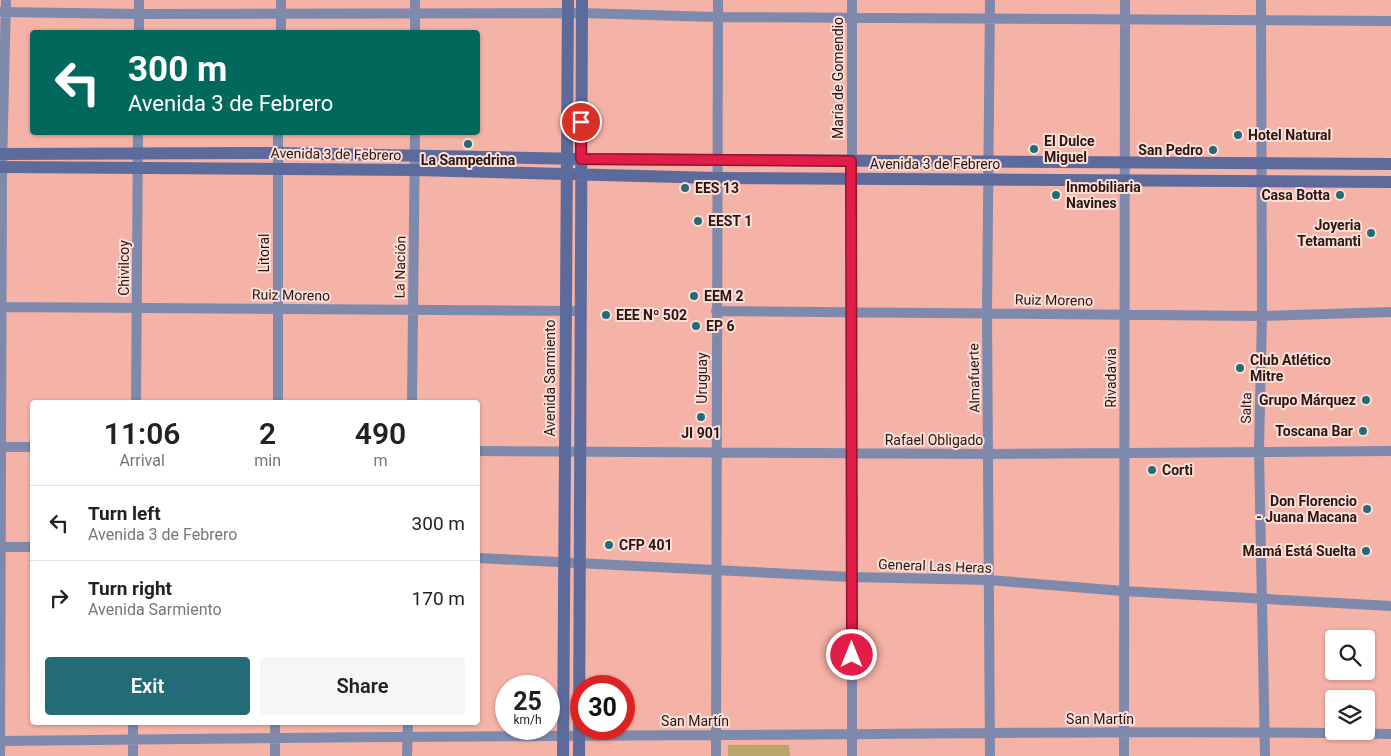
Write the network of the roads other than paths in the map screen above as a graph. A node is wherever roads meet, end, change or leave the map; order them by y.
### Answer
1 (6, 0) edge
2 (139, 0) edge
3 (281, 0) edge
4 (415, 0) edge
5 (568, 0) edge
6 (582, 0) edge
7 (718, 0) edge
8 (852, 0) edge
9 (990, 0) edge
10 (1125, 0) edge
11 (1260, 0) edge
12 (3, 12) edge
13 (281, 12) junction
14 (415, 13) junction
15 (581, 13) junction
16 (139, 14) junction
17 (568, 14) junction
18 (717, 17) junction
19 (852, 18) junction
20 (990, 18) junction
21 (1125, 20) junction
22 (1261, 20) junction
23 (1391, 21) edge
24 (138, 30) edge
25 (281, 30) edge
26 (415, 30) edge
27 (138, 135) edge
28 (278, 135) edge
29 (415, 135) edge
30 (138, 153) junction
31 (278, 153) junction
32 (1, 154) edge
33 (416, 154) junction
34 (565, 158) junction
35 (581, 159) junction
36 (717, 160) junction
37 (851, 161) junction
38 (989, 161) junction
39 (1125, 162) junction
40 (1262, 163) junction
41 (1391, 164) edge
42 (1, 167) edge
43 (137, 168) junction
44 (277, 168) junction
45 (415, 170) junction
46 (566, 174) junction
47 (580, 175) junction
48 (716, 178) junction
49 (851, 179) junction
50 (988, 179) junction
51 (1125, 180) junction
52 (1262, 180) junction
53 (1391, 182) edge
54 (1, 306) edge
55 (138, 306) junction
56 (278, 309) junction
57 (413, 311) junction
58 (566, 311) junction
59 (581, 311) junction
60 (716, 311) junction
61 (851, 312) junction
62 (1391, 312) edge
63 (987, 313) junction
64 (1124, 314) junction
65 (1262, 316) junction
66 (136, 400) edge
67 (278, 400) edge
68 (412, 400) edge
69 (1, 447) edge
70 (30, 447) edge
71 (1259, 450) junction
72 (480, 451) edge
73 (1125, 451) junction
74 (1391, 451) edge
75 (564, 452) junction
76 (580, 452) junction
77 (715, 453) junction
78 (851, 453) junction
79 (989, 454) junction
80 (0, 547) edge
81 (30, 547) edge
82 (480, 558) edge
83 (564, 562) junction
84 (579, 564) junction
85 (715, 569) junction
86 (851, 577) junction
87 (988, 580) junction
88 (1123, 591) junction
89 (0, 593) edge
90 (1261, 598) junction
91 (1391, 606) edge
92 (579, 675) edge
93 (133, 725) edge
94 (275, 725) edge
95 (408, 725) edge
96 (852, 732) junction
97 (1125, 732) junction
98 (1264, 732) junction
99 (990, 733) junction
100 (1391, 734) edge
101 (407, 735) junction
102 (635, 735) edge
103 (716, 735) junction
104 (275, 736) junction
105 (563, 736) junction
106 (570, 736) edge
107 (133, 739) junction
108 (579, 740) edge
109 (0, 741) edge
110 (0, 756) edge
111 (133, 756) edge
112 (275, 756) edge
113 (408, 756) edge
114 (563, 756) edge
115 (579, 756) edge
116 (716, 756) edge
117 (852, 756) edge
118 (990, 756) edge
119 (1124, 756) edge
120 (1265, 756) edge

1 - 12 street
2 - 16 street
3 - 13 street
4 - 14 street
5 - 17 main road, Avenida Sarmiento
6 - 15 main road
7 - 18 street, Uruguay
8 - 19 street, María de Gomendio
9 - 20 street, Almafuerte
10 - 21 street, Rivadavia
11 - 22 street, Salta
12 - 16 street
12 - 32 street
13 - 14 street
13 - 16 street
13 - 25 street
14 - 17 street
14 - 26 street
15 - 17 street
15 - 18 street
15 - 35 main road
16 - 24 street
17 - 34 main road, Avenida Sarmiento
18 - 19 street
18 - 36 street, Uruguay
19 - 20 street
19 - 37 street, María de Gomendio
20 - 21 street
20 - 38 street, Almafuerte
21 - 22 street
21 - 39 street, Rivadavia
22 - 23 street
22 - 40 street, Salta
27 - 30 street, Chivilcoy
28 - 31 street, Litoral
29 - 33 street, La Nación
30 - 31 main road, Avenida 3 de Febrero
30 - 32 main road, Avenida 3 de Febrero
30 - 43 street, Chivilcoy
31 - 33 main road, Avenida 3 de Febrero
31 - 44 street, Litoral
32 - 42 street
33 - 34 main road, Avenida 3 de Febrero
33 - 45 street, La Nación
34 - 35 main road, Avenida 3 de Febrero
34 - 46 main road, Avenida Sarmiento
35 - 36 main road, Avenida 3 de Febrero
35 - 47 main road
36 - 37 main road, Avenida 3 de Febrero
36 - 48 street, Uruguay
37 - 38 main road, Avenida 3 de Febrero
37 - 49 street, María de Gomendio
38 - 39 main road, Avenida 3 de Febrero
38 - 50 street, Almafuerte
39 - 40 main road, Avenida 3 de Febrero
39 - 51 street, Rivadavia
40 - 41 main road, Avenida 3 de Febrero
40 - 52 street, Salta
42 - 43 main road, Avenida 3 de Febrero
42 - 54 street
43 - 44 main road, Avenida 3 de Febrero
43 - 55 street, Chivilcoy
44 - 45 main road, Avenida 3 de Febrero
44 - 56 street, Litoral
45 - 46 main road, Avenida 3 de Febrero
45 - 57 street, La Nación
46 - 47 main road, Avenida 3 de Febrero
46 - 58 main road, Avenida Sarmiento
47 - 48 main road, Avenida 3 de Febrero
47 - 59 main road
48 - 49 main road, Avenida 3 de Febrero
48 - 60 street, Uruguay
49 - 50 main road, Avenida 3 de Febrero
49 - 61 street, María de Gomendio
50 - 51 main road, Avenida 3 de Febrero
50 - 63 street, Almafuerte
51 - 52 main road, Avenida 3 de Febrero
51 - 64 street, Rivadavia
52 - 53 main road, Avenida 3 de Febrero
52 - 65 street, Salta
54 - 55 street, Ruiz Moreno
54 - 69 street
55 - 56 street, Ruiz Moreno
55 - 66 street, Chivilcoy
56 - 57 street, Ruiz Moreno
56 - 67 street, Litoral
57 - 58 street, Ruiz Moreno
57 - 68 street, La Nación
58 - 59 street, Ruiz Moreno
58 - 75 main road, Avenida Sarmiento
59 - 76 main road
60 - 61 street, Ruiz Moreno
60 - 77 street, Uruguay
61 - 63 street, Ruiz Moreno
61 - 78 street, María de Gomendio
62 - 65 street, Ruiz Moreno
63 - 64 street, Ruiz Moreno
63 - 79 street, Almafuerte
64 - 65 street, Ruiz Moreno
64 - 73 street, Rivadavia
65 - 71 street, Salta
69 - 70 street
69 - 80 street
71 - 73 street, Rafael Obligado
71 - 74 street, Rafael Obligado
71 - 90 street, Salta
72 - 75 street, Rafael Obligado
73 - 79 street, Rafael Obligado
73 - 88 street, Rivadavia
75 - 76 street, Rafael Obligado
75 - 83 main road, Avenida Sarmiento
76 - 77 street, Rafael Obligado
76 - 84 main road
77 - 78 street, Rafael Obligado
77 - 85 street, Uruguay
78 - 79 street, Rafael Obligado
78 - 86 street, María de Gomendio
79 - 87 street, Almafuerte
80 - 81 street
80 - 89 street
82 - 83 street, General Las Heras
83 - 84 street, General Las Heras
83 - 105 main road, Avenida Sarmiento
84 - 85 street, General Las Heras
84 - 92 main road
85 - 86 street, General Las Heras
85 - 103 street, Uruguay
86 - 87 street, General Las Heras
86 - 96 street, María de Gomendio
87 - 88 street, General Las Heras
87 - 99 street, Almafuerte
88 - 90 street, General Las Heras
88 - 97 street, Rivadavia
89 - 109 street
90 - 91 street, General Las Heras
90 - 98 street, Salta
93 - 107 street
94 - 104 street
95 - 101 street
96 - 99 street, San Martín
96 - 103 street, San Martín
96 - 117 street, María de Gomendio
97 - 98 street, San Martín
97 - 99 street, San Martín
97 - 119 street, Rivadavia
98 - 100 street, San Martín
98 - 120 street, Salta
99 - 118 street, Almafuerte
101 - 104 street, San Martín
101 - 105 street, San Martín
101 - 113 street
102 - 103 street, San Martín
103 - 116 street, Uruguay
104 - 107 street, San Martín
104 - 112 street
105 - 106 street, San Martín
105 - 114 main road, Avenida Sarmiento
107 - 109 street, San Martín
107 - 111 street
108 - 115 main road
109 - 110 street

